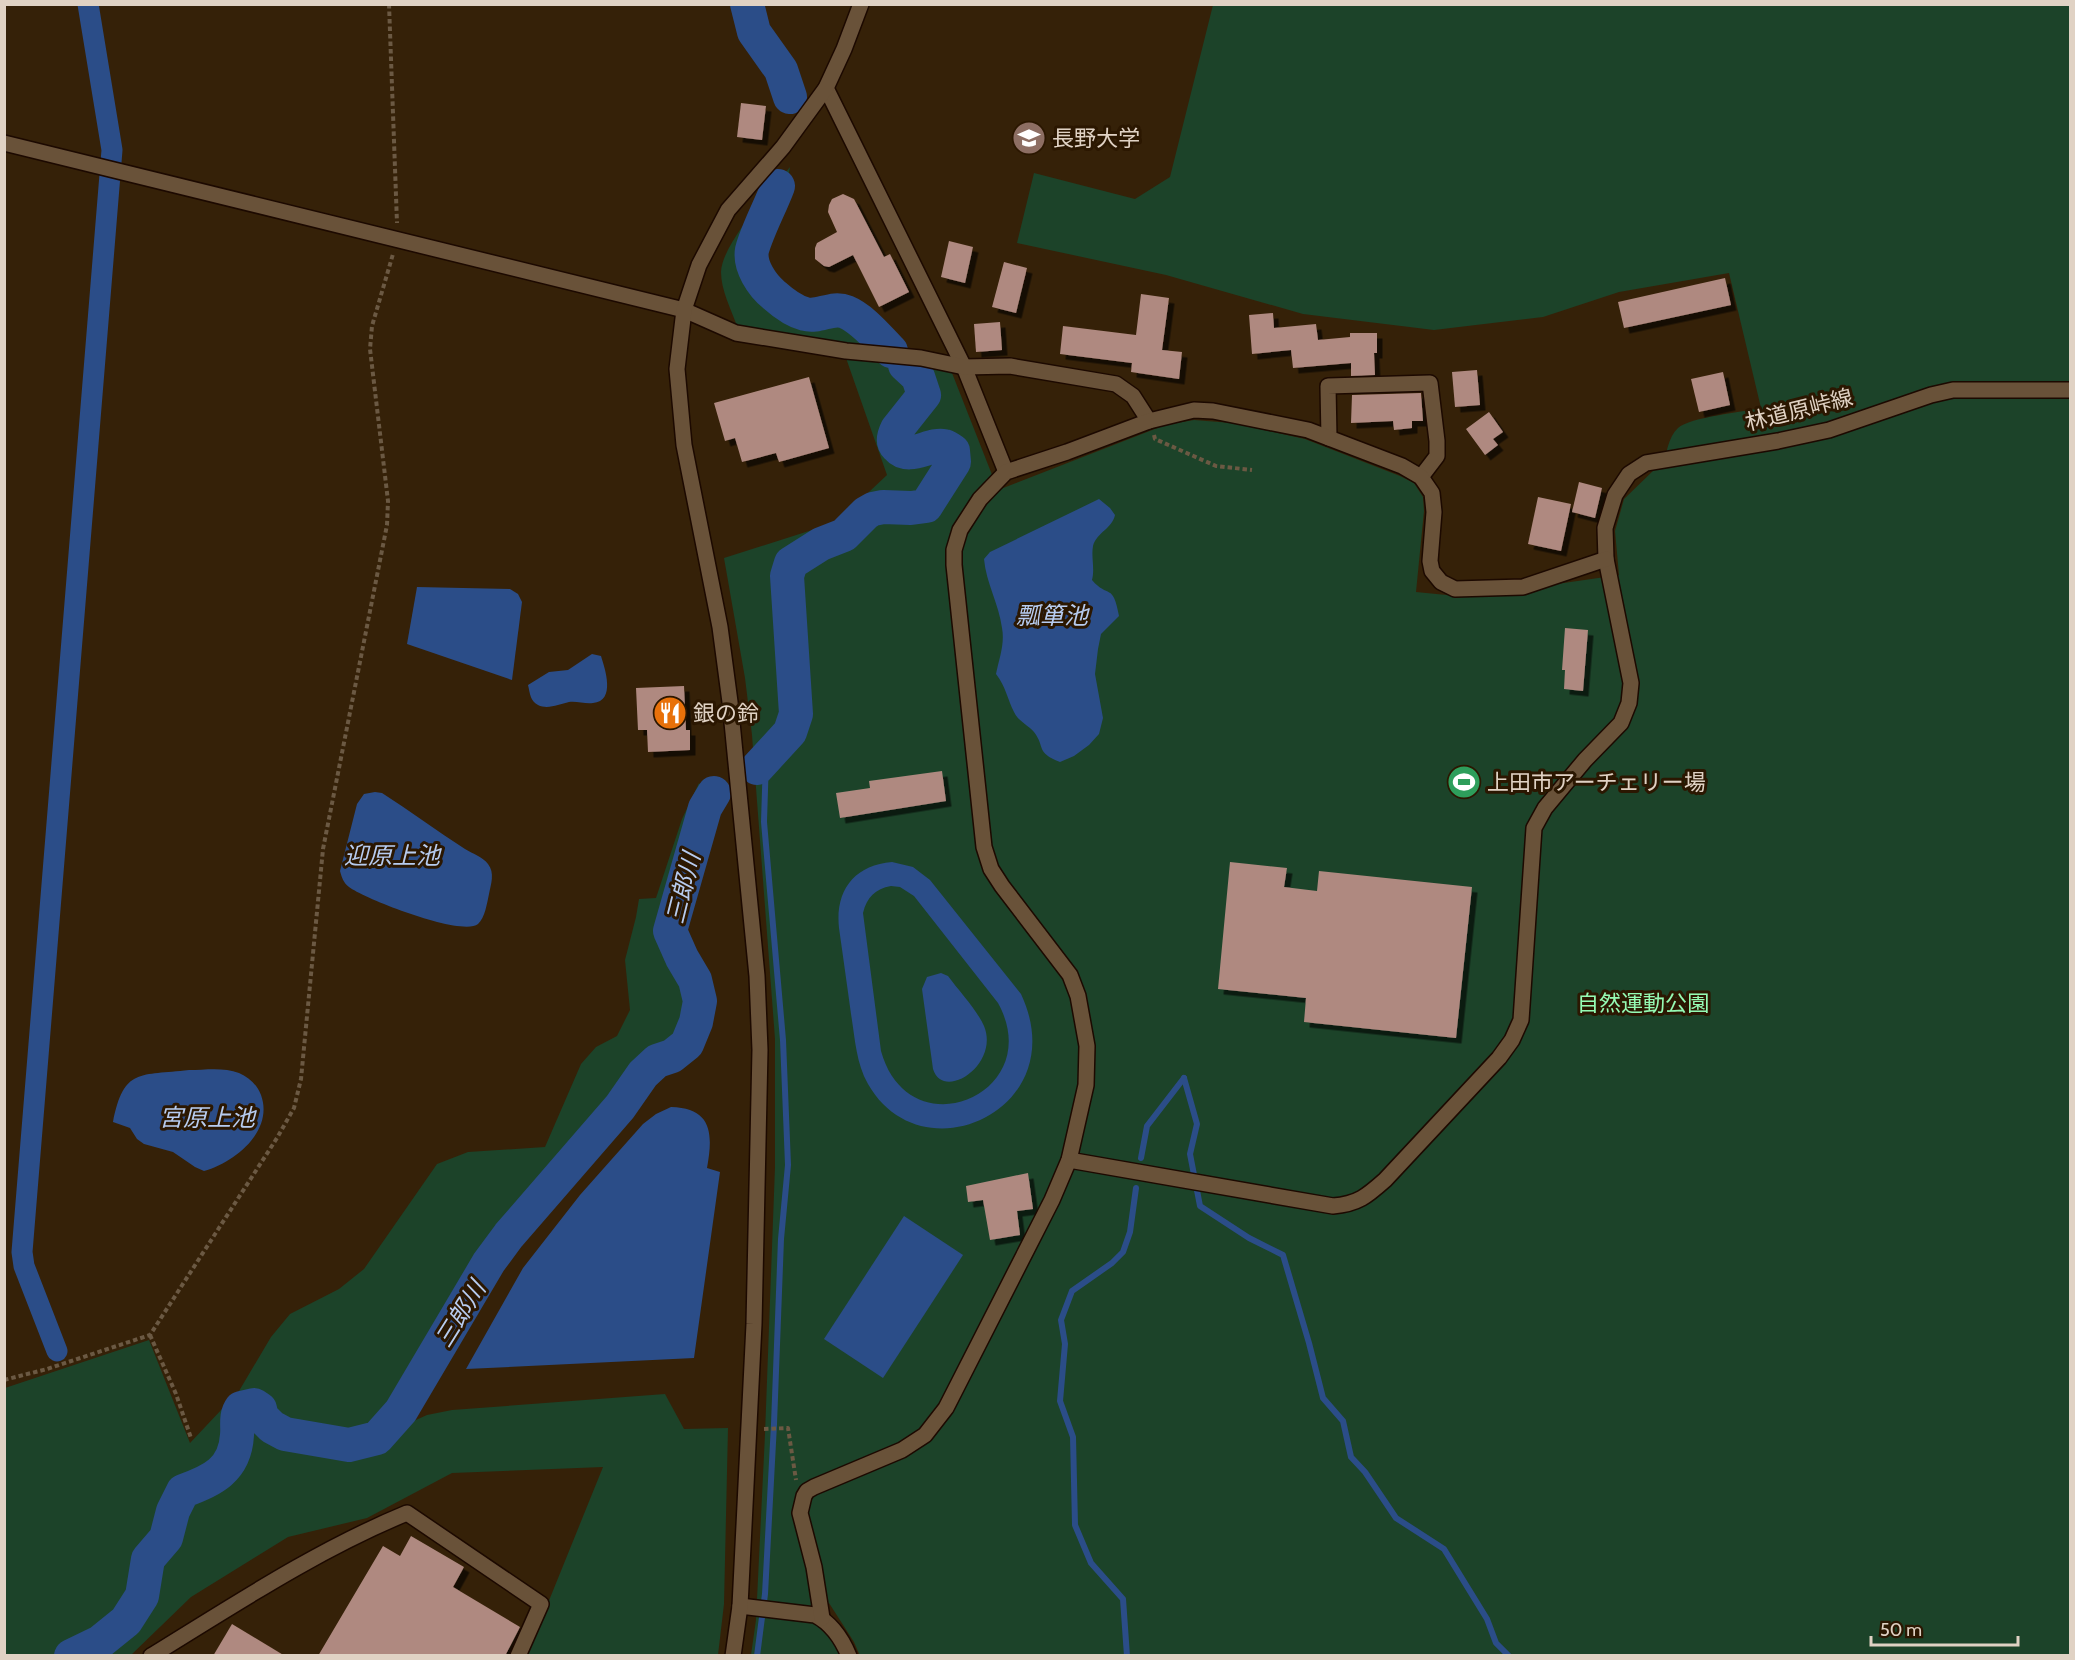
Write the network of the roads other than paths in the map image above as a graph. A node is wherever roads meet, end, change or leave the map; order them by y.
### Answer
1 (861, 4) edge
2 (826, 88) junction
3 (4, 142) edge
4 (684, 310) junction
5 (964, 367) junction
6 (2070, 390) edge
7 (1149, 422) junction
8 (1329, 438) junction
9 (1006, 472) junction
10 (1421, 477) junction
11 (1606, 558) junction
12 (1069, 1160) junction
13 (740, 1606) junction
14 (822, 1618) junction
15 (151, 1656) edge
16 (518, 1656) edge
17 (733, 1656) edge
18 (849, 1656) edge

1 - 2 street
2 - 4 street
2 - 5 street
3 - 4 street
4 - 5 street
4 - 13 street
5 - 7 street
5 - 9 street
6 - 11 street, 林道原峠線
7 - 8 street
7 - 9 street
8 - 10 street
8 - 10 street
9 - 12 street
10 - 11 street
11 - 12 street, 林道原峠線
12 - 14 street
13 - 14 street
13 - 17 street
14 - 18 street
15 - 16 street

